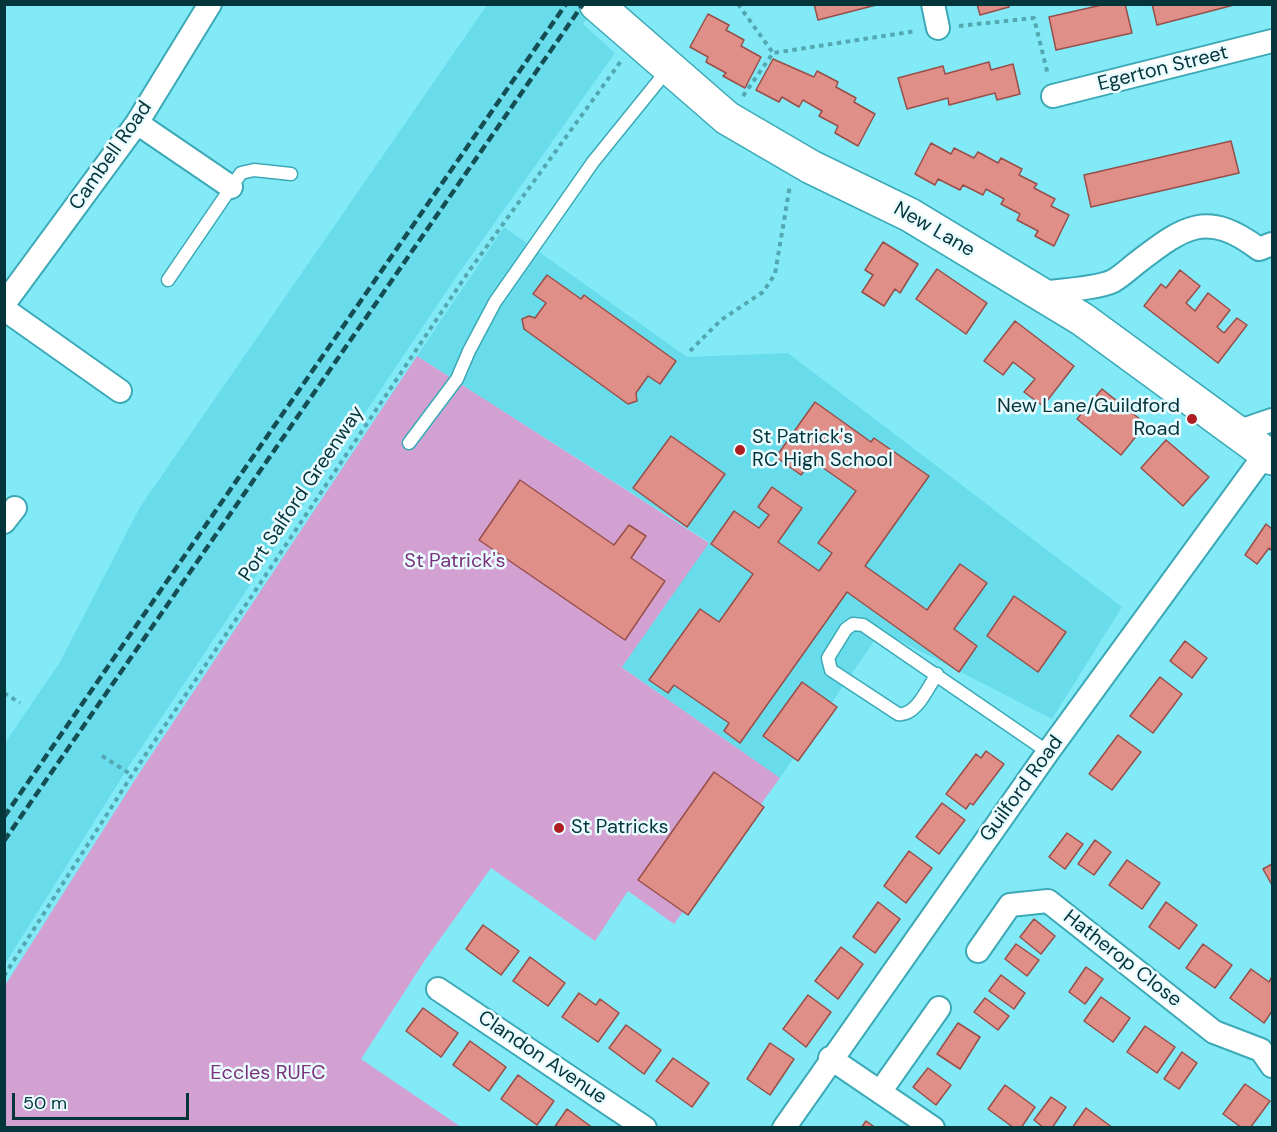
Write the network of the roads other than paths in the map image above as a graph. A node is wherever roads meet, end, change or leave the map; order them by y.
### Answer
1 (210, 4) edge
2 (933, 4) edge
3 (602, 6) edge
4 (938, 28) road end
5 (1272, 41) edge
6 (670, 67) junction
7 (1053, 96) road end
8 (136, 123) junction
9 (291, 174) dead end
10 (231, 187) junction
11 (1272, 244) edge
12 (168, 280) dead end
13 (1040, 293) junction
14 (4, 304) edge
15 (4, 309) edge
16 (120, 391) dead end
17 (1272, 420) edge
18 (1237, 432) junction
19 (409, 443) dead end
20 (1269, 456) edge
21 (936, 674) junction
22 (1048, 752) junction
23 (978, 951) dead end
24 (438, 989) dead end
25 (939, 1008) dead end
26 (830, 1058) junction
27 (1272, 1066) edge
28 (880, 1092) junction
29 (645, 1128) edge
30 (784, 1128) edge
31 (933, 1128) edge

1 - 8 street, Cambell Road
2 - 4 street
3 - 6 street, New Lane
5 - 7 street, Egerton Street
6 - 13 street, New Lane
6 - 19 lane
8 - 10 street
8 - 14 street, Cambell Road
9 - 10 lane
10 - 12 lane
11 - 13 street
13 - 18 street, New Lane
15 - 16 street
17 - 18 street
18 - 20 street, New Lane
20 - 22 street, Guilford Road
21 - 21 lane
21 - 22 lane
22 - 26 street, Guilford Road
23 - 27 street, Hatherop Close
24 - 29 street, Clandon Avenue
25 - 28 street
26 - 28 street
26 - 30 street, Guilford Road
28 - 31 street

